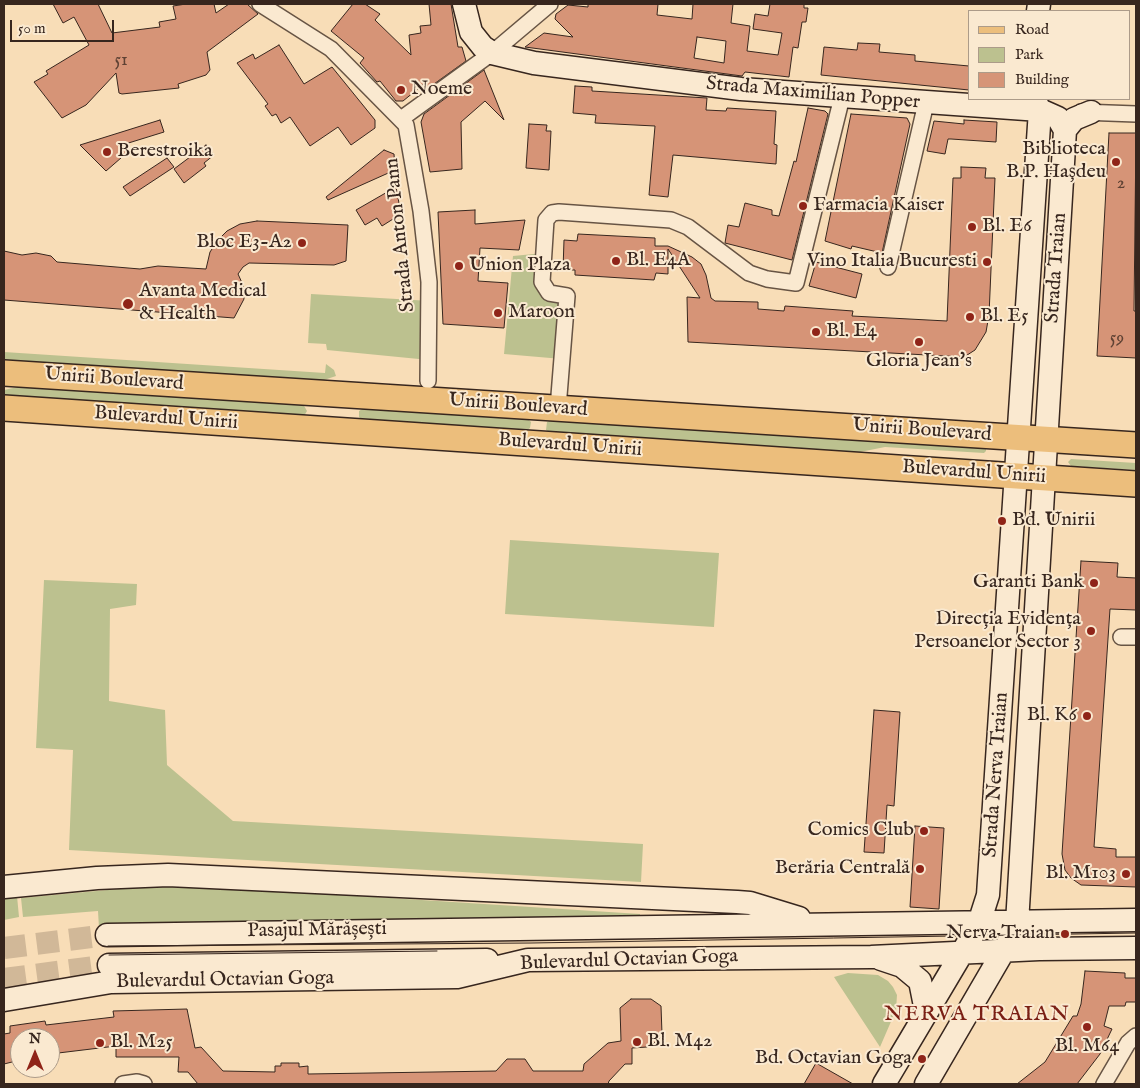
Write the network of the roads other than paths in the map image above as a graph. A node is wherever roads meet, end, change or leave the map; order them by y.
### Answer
1 (260, 4) edge
2 (464, 4) edge
3 (550, 4) edge
4 (492, 53) junction
5 (842, 97) junction
6 (926, 103) junction
7 (1026, 104) edge
8 (1092, 112) junction
9 (1136, 114) edge
10 (401, 119) junction
11 (1066, 130) junction
12 (888, 267) dead end
13 (4, 373) edge
14 (428, 381) dead end
15 (342, 394) junction
16 (4, 408) edge
17 (549, 408) junction
18 (339, 431) junction
19 (1018, 438) junction
20 (1046, 439) junction
21 (538, 444) junction
22 (1136, 445) edge
23 (1016, 476) junction
24 (1044, 478) junction
25 (1136, 484) edge
26 (1121, 636) dead end
27 (1136, 637) edge
28 (4, 887) edge
29 (1136, 920) edge
30 (1017, 922) junction
31 (980, 923) junction
32 (821, 925) junction
33 (527, 928) joint
34 (107, 935) tunnel mouth
35 (1136, 948) edge
36 (1002, 952) junction
37 (962, 954) junction
38 (871, 957) junction
39 (528, 960) junction
40 (109, 964) tunnel mouth
41 (4, 1000) edge
42 (926, 1011) junction
43 (1136, 1036) edge
44 (123, 1084) edge
45 (144, 1084) edge
46 (884, 1084) edge
47 (926, 1084) edge
48 (1104, 1084) edge

1 - 10 street, Strada Anton Pann
2 - 4 main road
3 - 4 street
4 - 5 main road, Strada Maximilian Popper
4 - 10 street
5 - 6 main road, Strada Maximilian Popper
5 - 17 street
6 - 7 main road, Strada Maximilian Popper
6 - 12 street
7 - 8 street, Strada Maximilian Popper
7 - 11 main road
7 - 19 main road, Strada Traian
8 - 9 street, Strada Maximilian Popper
8 - 11 main road
10 - 14 street, Strada Anton Pann
11 - 20 main road, Strada Traian
13 - 15 main road, Unirii Boulevard
15 - 17 main road, Unirii Boulevard
15 - 18 main road
16 - 18 main road, Bulevardul Unirii
17 - 19 main road, Unirii Boulevard
17 - 21 main road
18 - 21 main road, Bulevardul Unirii
19 - 20 main road, Bulevardul Unirii
19 - 23 main road, Strada Nerva Traian
20 - 22 main road, Bulevardul Unirii
20 - 24 main road, Strada Nerva Traian
21 - 23 main road, Bulevardul Unirii
23 - 24 main road, Bulevardul Unirii
23 - 31 main road, Strada Nerva Traian
24 - 25 main road, Bulevardul Unirii
24 - 30 main road, Strada Nerva Traian
26 - 27 street
28 - 32 main road, Bulevardul Octavian Goga
29 - 30 main road, Bulevardul Octavian Goga
30 - 31 main road, Bulevardul Octavian Goga
30 - 36 main road, Strada Nerva Traian
31 - 32 main road, Bulevardul Octavian Goga
31 - 37 main road, Strada Nerva Traian
32 - 33 main road, Bulevardul Octavian Goga
33 - 34 main road, Pasajul Mărășești
35 - 36 main road, Bulevardul Octavian Goga
36 - 37 main road, Bulevardul Octavian Goga
36 - 47 main road, Strada Nerva Traian
37 - 38 main road, Bulevardul Octavian Goga
37 - 42 main road, Strada Nerva Traian
38 - 39 main road, Bulevardul Octavian Goga
38 - 42 main road
39 - 40 main road, Pasajul Mărășești
39 - 41 main road, Bulevardul Octavian Goga
42 - 46 main road, Strada Nerva Traian
43 - 48 street
44 - 45 street

